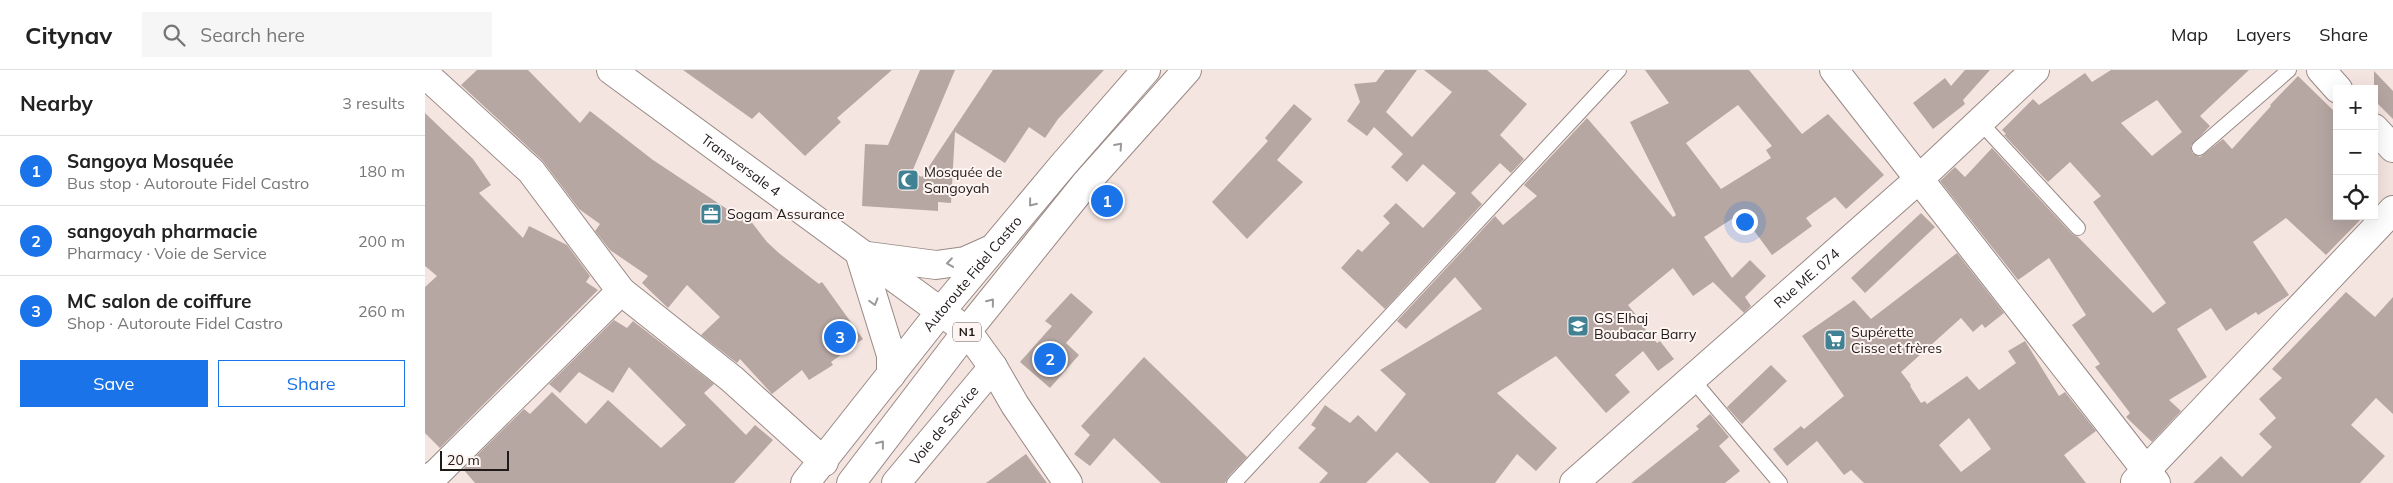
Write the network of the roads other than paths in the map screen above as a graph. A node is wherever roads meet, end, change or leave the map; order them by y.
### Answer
1 (611, 70) edge
2 (1187, 70) edge
3 (1619, 70) edge
4 (1834, 70) edge
5 (2035, 70) edge
6 (2289, 70) edge
7 (2321, 70) edge
8 (1141, 72) edge
9 (425, 74) edge
10 (2334, 85) edge
11 (1980, 122) junction
12 (2376, 130) edge
13 (2199, 148) dead end
14 (2393, 148) edge
15 (1919, 179) junction
16 (2393, 210) edge
17 (2079, 228) dead end
18 (995, 247) junction
19 (860, 255) junction
20 (621, 291) junction
21 (941, 311) junction
22 (967, 331) junction
23 (993, 367) junction
24 (891, 376) junction
25 (1692, 379) junction
26 (823, 462) junction
27 (2145, 479) edge
28 (425, 482) edge
29 (805, 483) edge
30 (851, 483) edge
31 (896, 483) edge
32 (1068, 483) edge
33 (1234, 483) edge
34 (1574, 483) edge
35 (1780, 483) edge

1 - 19 main road, Transversale 4
22 -> 2 main road, N1
3 - 33 lane
4 - 15 main road
5 - 11 main road, Rue ME. 074
6 - 13 lane
7 - 10 main road
8 -> 18 main road, Autoroute Fidel Castro / N1
9 - 20 main road
11 - 15 main road, Rue ME. 074
11 - 17 lane
12 - 14 main road
15 - 25 main road, Rue ME. 074
15 - 27 main road
16 - 27 main road
18 -> 19 main road
18 - 21 main road, Autoroute Fidel Castro / N1
19 - 21 main road, Transversale 4
19 -> 24 main road
20 - 26 main road
20 - 28 main road
21 - 22 main road, Transversale 4
21 - 24 main road, Autoroute Fidel Castro / N1
22 - 23 main road, Transversale 4
30 -> 22 main road, N1
23 - 31 main road, Voie de Service
23 - 32 main road, Transversale 4
24 - 26 main road, Autoroute Fidel Castro / N1
25 - 34 main road, Rue ME. 074
25 - 35 lane
26 - 29 main road, Autoroute Fidel Castro / N1

